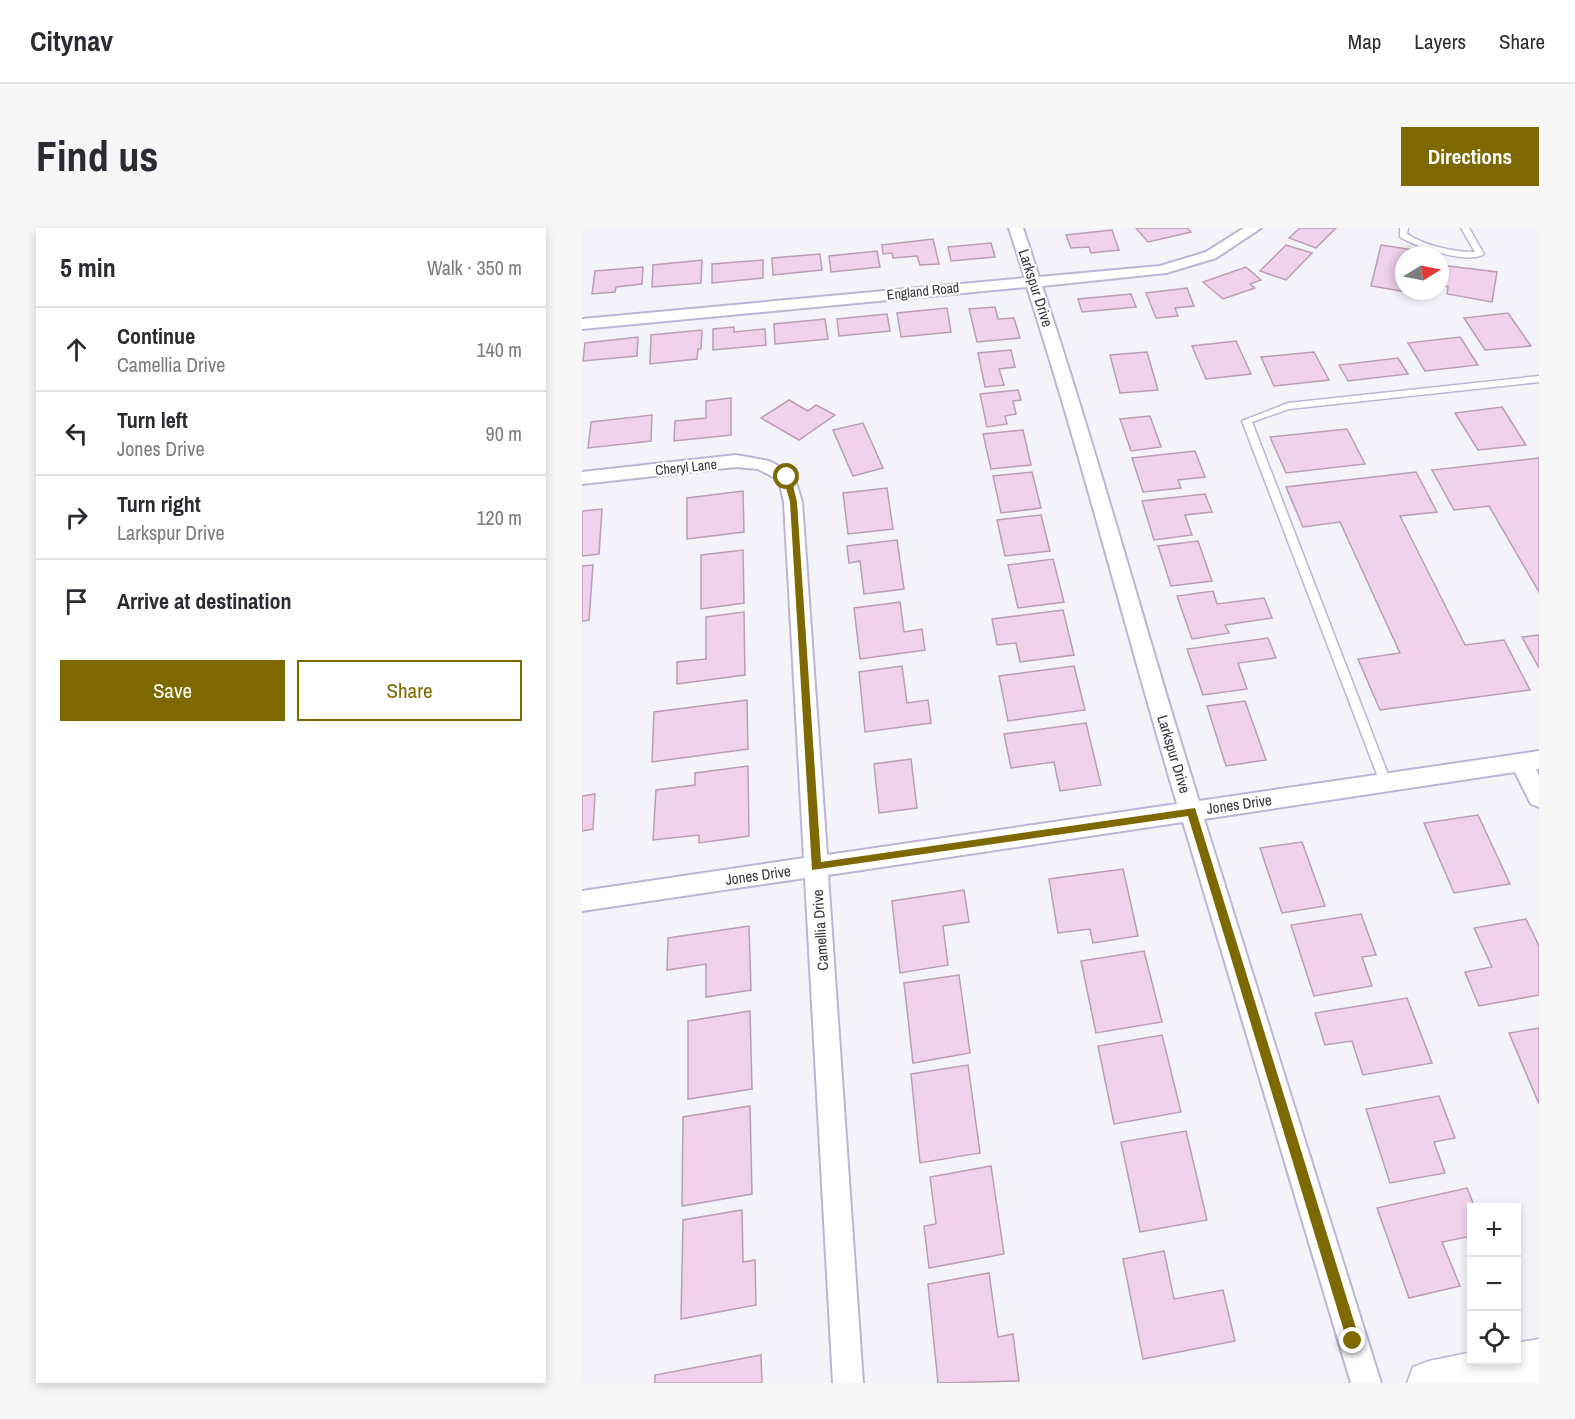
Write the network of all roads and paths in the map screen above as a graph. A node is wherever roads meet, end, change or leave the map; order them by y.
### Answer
1 (1016, 228) edge
2 (1254, 228) edge
3 (1404, 228) edge
4 (1465, 228) edge
5 (1033, 280) junction
6 (582, 324) edge
7 (1537, 382) edge
8 (787, 477) joint
9 (582, 478) edge
10 (1530, 761) edge
11 (1385, 782) junction
12 (1539, 798) edge
13 (1191, 811) junction
14 (816, 867) junction
15 (582, 901) edge
16 (1539, 1361) edge
17 (848, 1383) edge
18 (1366, 1383) edge
19 (1429, 1383) edge

1 - 5 street, Larkspur Drive
2 - 5 street, England Road
3 - 4 lane
5 - 6 street, England Road
5 - 13 street, Larkspur Drive
7 - 11 lane
8 - 9 street, Cheryl Lane
8 - 14 street, Camellia Drive
10 - 11 street, Jones Drive
10 - 12 street
11 - 13 street, Jones Drive
13 - 14 street, Jones Drive
13 - 18 street, Larkspur Drive
14 - 15 street, Jones Drive
14 - 17 street, Camellia Drive
16 - 19 main road

